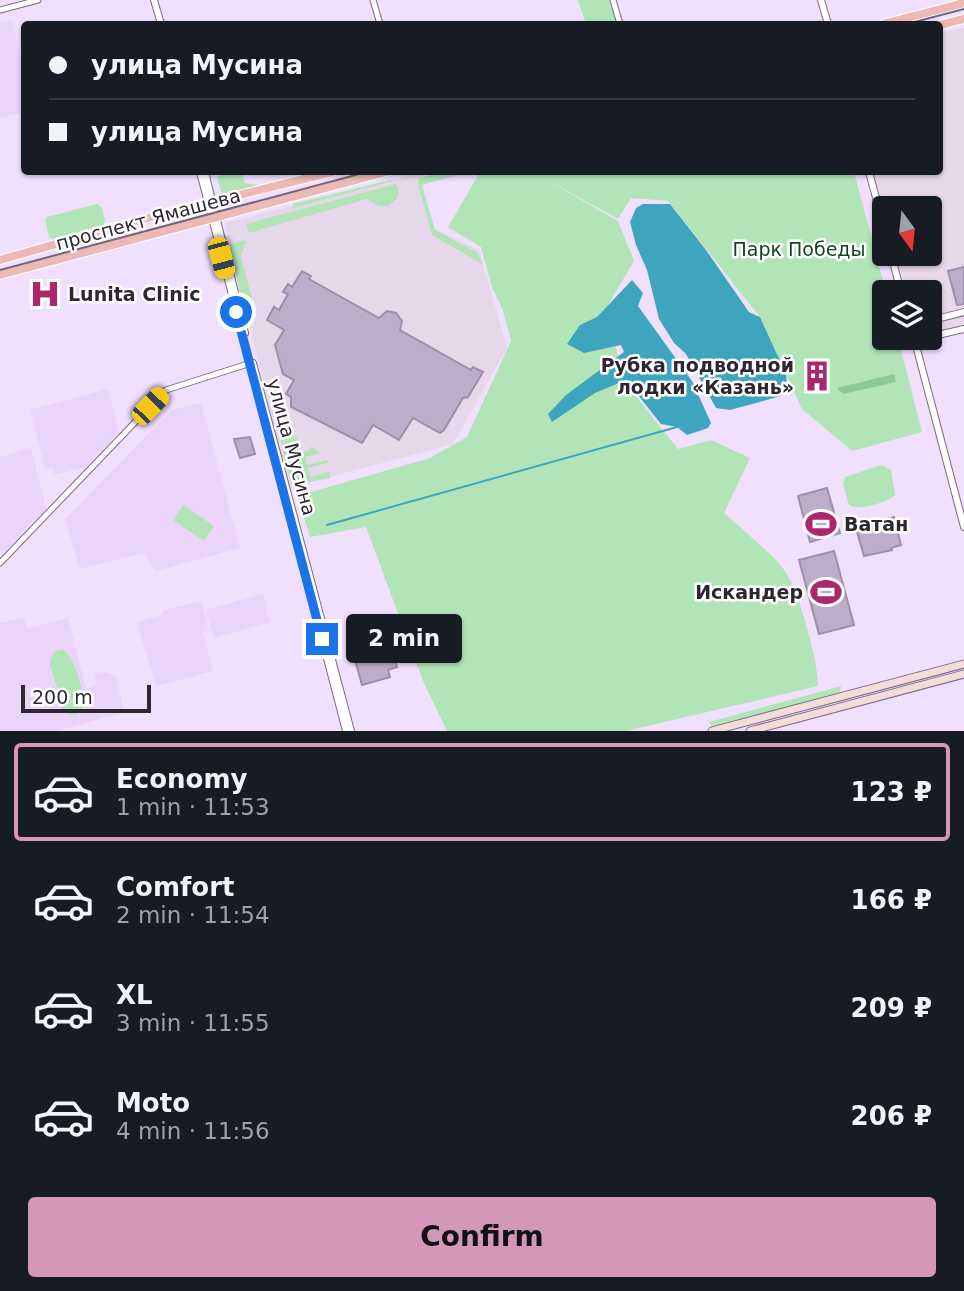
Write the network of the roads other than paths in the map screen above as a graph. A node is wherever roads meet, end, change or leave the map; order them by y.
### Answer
1 (38, 0) edge
2 (154, 0) edge
3 (373, 0) edge
4 (614, 0) edge
5 (823, 0) edge
6 (964, 3) edge
7 (0, 10) edge
8 (964, 19) edge
9 (160, 21) edge
10 (379, 21) edge
11 (620, 21) edge
12 (829, 21) edge
13 (895, 21) edge
14 (943, 24) edge
15 (201, 175) edge
16 (206, 175) edge
17 (320, 175) edge
18 (375, 175) edge
19 (870, 175) edge
20 (876, 196) edge
21 (211, 202) junction
22 (215, 218) junction
23 (0, 260) edge
24 (0, 275) edge
25 (964, 312) edge
26 (942, 318) edge
27 (964, 329) edge
28 (942, 335) edge
29 (917, 350) edge
30 (251, 363) junction
31 (964, 527) edge
32 (0, 563) edge
33 (964, 664) edge
34 (945, 670) junction
35 (964, 674) edge
36 (947, 678) junction
37 (349, 731) edge
38 (712, 731) edge
39 (750, 731) edge

1 - 7 street
2 - 9 street
3 - 10 street
4 - 11 street
5 - 12 street
6 - 13 main road
8 - 14 main road
15 - 21 street, улица Мусина
16 - 21 street, улица Мусина
17 - 21 main road, проспект Ямашева
18 - 22 main road, проспект Ямашева
19 - 20 street
21 - 22 street, улица Мусина
21 - 23 main road, проспект Ямашева
22 - 24 main road, проспект Ямашева
22 - 30 street, улица Мусина
25 - 26 street
27 - 28 street
29 - 31 street
30 - 32 street
30 - 37 street, улица Мусина
33 - 34 main road
34 - 36 main road
34 - 38 main road
35 - 36 main road
36 - 39 main road

